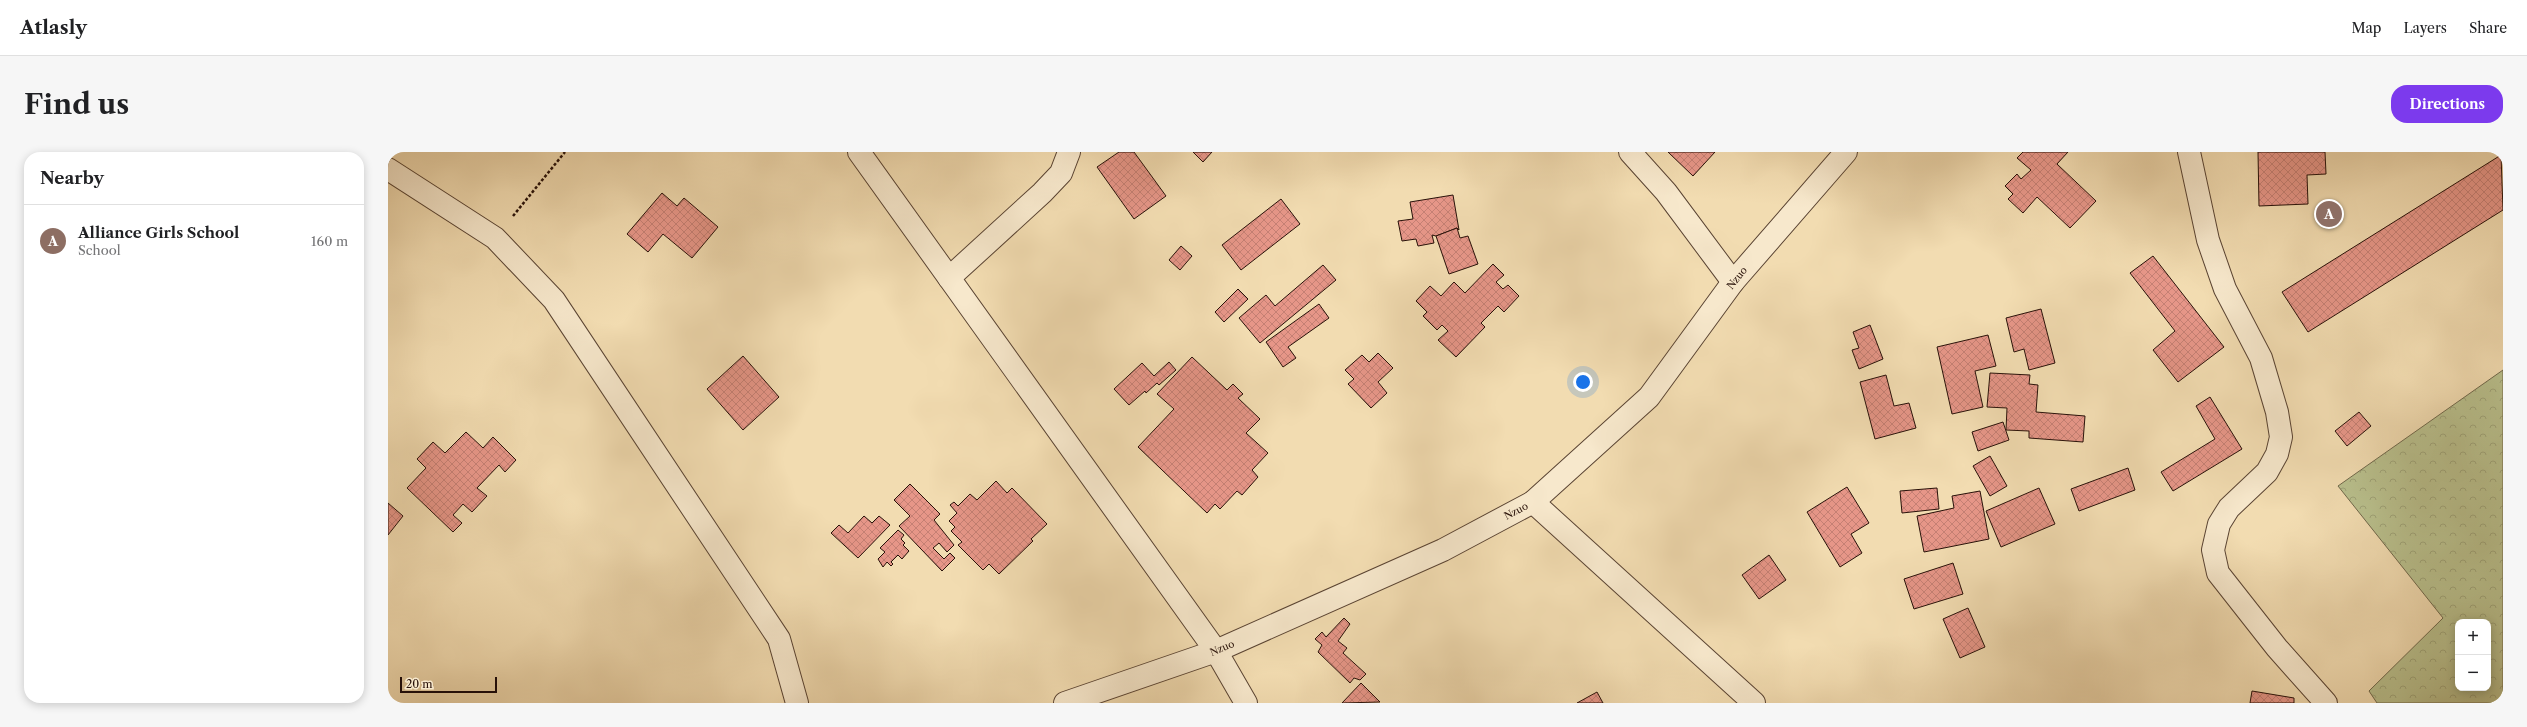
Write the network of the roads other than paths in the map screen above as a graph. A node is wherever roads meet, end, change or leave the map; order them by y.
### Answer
1 (859, 152) edge
2 (1069, 152) edge
3 (1630, 152) edge
4 (1846, 152) edge
5 (2189, 152) edge
6 (388, 169) edge
7 (949, 278) junction
8 (1733, 282) junction
9 (1533, 502) junction
10 (1216, 651) junction
11 (797, 703) edge
12 (1065, 703) edge
13 (1246, 703) edge
14 (1754, 703) edge
15 (2326, 703) edge

1 - 7 street
2 - 7 street
3 - 8 street
4 - 8 street, Nzuo
5 - 15 street
6 - 11 street
7 - 10 street
8 - 9 street, Nzuo
9 - 10 street, Nzuo
9 - 14 street
10 - 12 street, Nzuo
10 - 13 street

